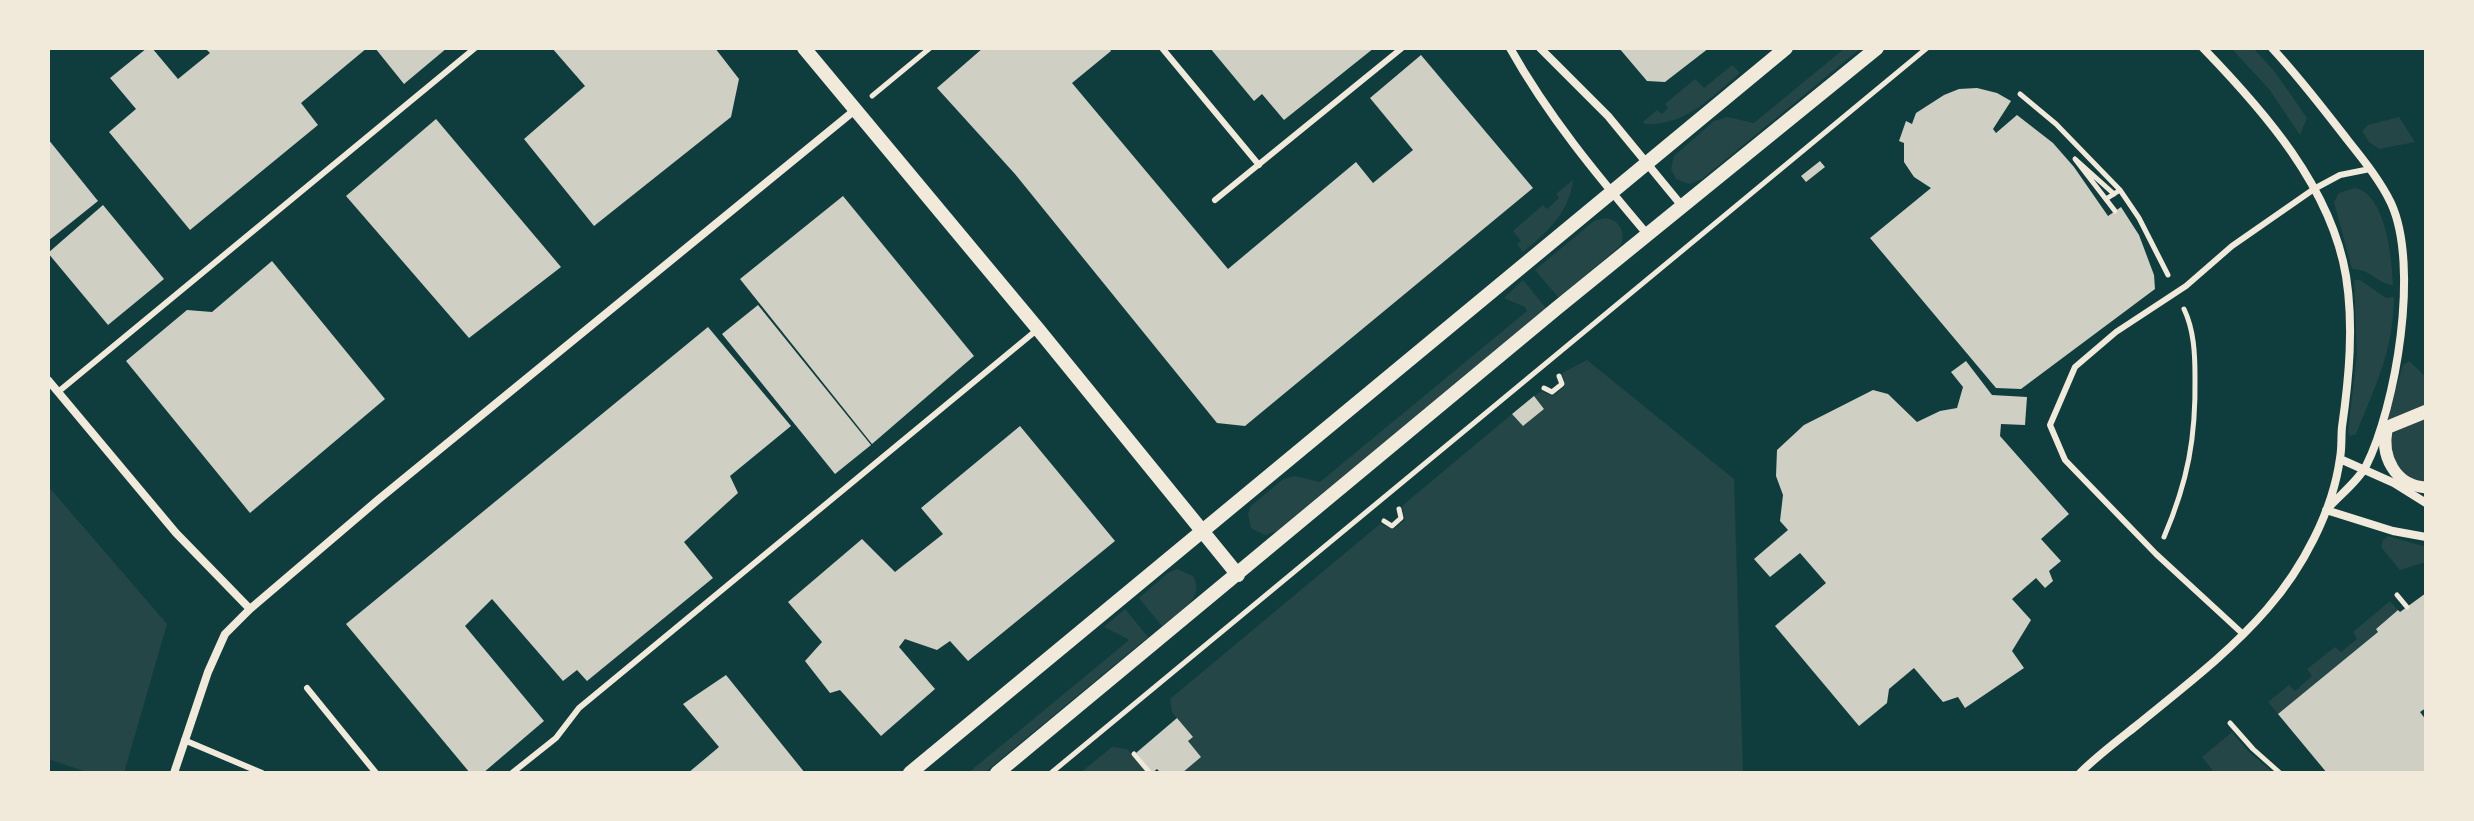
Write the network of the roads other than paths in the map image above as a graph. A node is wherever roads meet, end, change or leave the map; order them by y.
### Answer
1 (475, 48) edge
2 (804, 48) edge
3 (1162, 48) edge
4 (1402, 48) edge
5 (1510, 48) edge
6 (1540, 48) edge
7 (1786, 48) edge
8 (1877, 48) edge
9 (2203, 48) edge
10 (2272, 48) edge
11 (855, 110) junction
12 (1647, 163) junction
13 (1259, 165) junction
14 (2370, 169) junction
15 (2314, 189) junction
16 (1612, 192) junction
17 (1215, 200) dead end
18 (1682, 206) junction
19 (1647, 234) junction
20 (1038, 329) junction
21 (48, 380) edge
22 (58, 392) junction
23 (2426, 408) edge
24 (2426, 415) edge
25 (2340, 459) junction
26 (2365, 468) junction
27 (2426, 488) edge
28 (2426, 503) edge
29 (2326, 510) junction
30 (1202, 531) junction
31 (2426, 537) edge
32 (1238, 575) junction
33 (250, 609) junction
34 (2243, 634) junction
35 (307, 688) dead end
36 (184, 740) junction
37 (174, 773) edge
38 (262, 773) edge
39 (376, 773) edge
40 (512, 773) edge
41 (910, 773) edge
42 (997, 773) edge
43 (2080, 773) edge

1 - 22 lane
2 - 11 street
3 - 13 lane
4 - 13 lane
5 - 16 street
6 - 12 street
7 - 12 street
8 - 18 street
9 - 15 street
10 - 14 street
11 - 20 street
11 - 33 street
12 - 16 street
12 - 18 street
13 - 17 lane
14 - 15 lane
14 - 26 street
15 - 25 street
15 - 34 lane
16 - 19 street
16 - 30 street
18 - 19 street
19 - 32 street
20 - 30 street
20 - 40 lane
21 - 22 street
22 - 33 street
23 - 27 street
24 - 27 street
25 - 26 street
25 - 29 street
26 - 28 street
26 - 29 street
29 - 31 street
29 - 34 street
30 - 32 street
30 - 41 street
32 - 42 street
33 - 36 street
34 - 43 street
35 - 39 lane
36 - 37 street
36 - 38 lane

